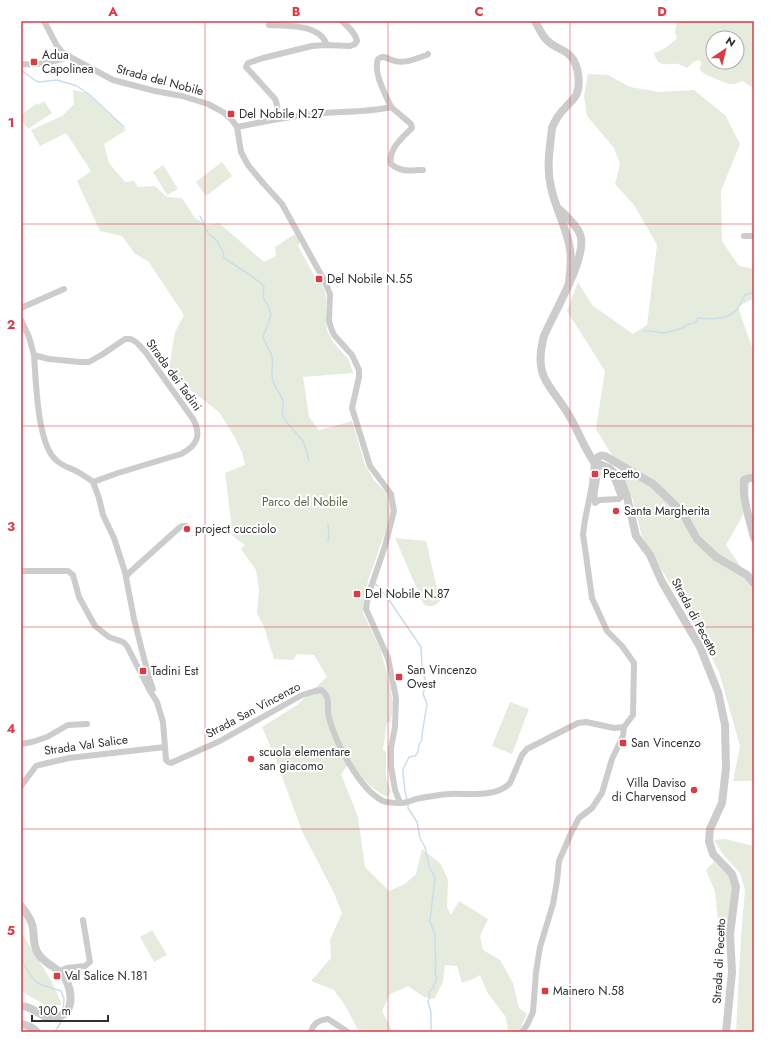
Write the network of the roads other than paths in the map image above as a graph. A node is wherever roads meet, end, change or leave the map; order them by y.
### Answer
1 (44, 21) edge
2 (342, 21) edge
3 (535, 21) edge
4 (269, 25) dead end
5 (325, 45) junction
6 (57, 46) junction
7 (428, 54) dead end
8 (69, 57) junction
9 (48, 62) junction
10 (21, 64) edge
11 (391, 107) junction
12 (273, 120) junction
13 (237, 127) junction
14 (423, 170) dead end
15 (557, 207) junction
16 (744, 236) dead end
17 (754, 236) edge
18 (569, 283) junction
19 (64, 289) dead end
20 (21, 308) edge
21 (21, 320) edge
22 (34, 356) junction
23 (594, 462) junction
24 (609, 468) junction
25 (754, 478) edge
26 (93, 482) junction
27 (186, 526) dead end
28 (754, 538) edge
29 (21, 571) edge
30 (126, 577) junction
31 (754, 583) edge
32 (157, 702) junction
33 (87, 724) dead end
34 (624, 727) junction
35 (21, 744) edge
36 (165, 747) junction
37 (21, 786) edge
38 (405, 802) junction
39 (21, 906) edge
40 (83, 920) dead end
41 (60, 971) junction
42 (21, 1006) edge
43 (21, 1024) edge
44 (37, 1032) edge
45 (311, 1032) edge
46 (348, 1032) edge
47 (522, 1032) edge
48 (726, 1032) edge

1 - 6 street, Strada del Nobile
2 - 5 street
3 - 15 street
4 - 5 street
5 - 12 street
6 - 8 street, Strada del Nobile
6 - 9 street
7 - 11 street
8 - 9 street
8 - 13 street, Strada del Nobile
9 - 10 street
11 - 12 street
11 - 14 street
12 - 13 street
13 - 38 street
15 - 18 street
15 - 18 street
16 - 17 street
18 - 23 street
19 - 20 street
21 - 22 street
22 - 26 street
22 - 26 street, Strada dei Tadini
23 - 24 street, Strada di Pecetto
23 - 24 street
23 - 31 street
23 - 34 street
24 - 48 street, Strada di Pecetto
25 - 28 street
26 - 30 street
27 - 30 street
29 - 32 street, Strada San Vincenzo
30 - 32 street
32 - 36 street, Strada San Vincenzo
33 - 35 street, Strada Val Salice
34 - 38 street, Strada San Vincenzo
34 - 47 street
36 - 37 street, Strada Val Salice
36 - 38 street, Strada San Vincenzo
39 - 41 street
40 - 41 street
41 - 42 street
43 - 44 street
45 - 46 street

